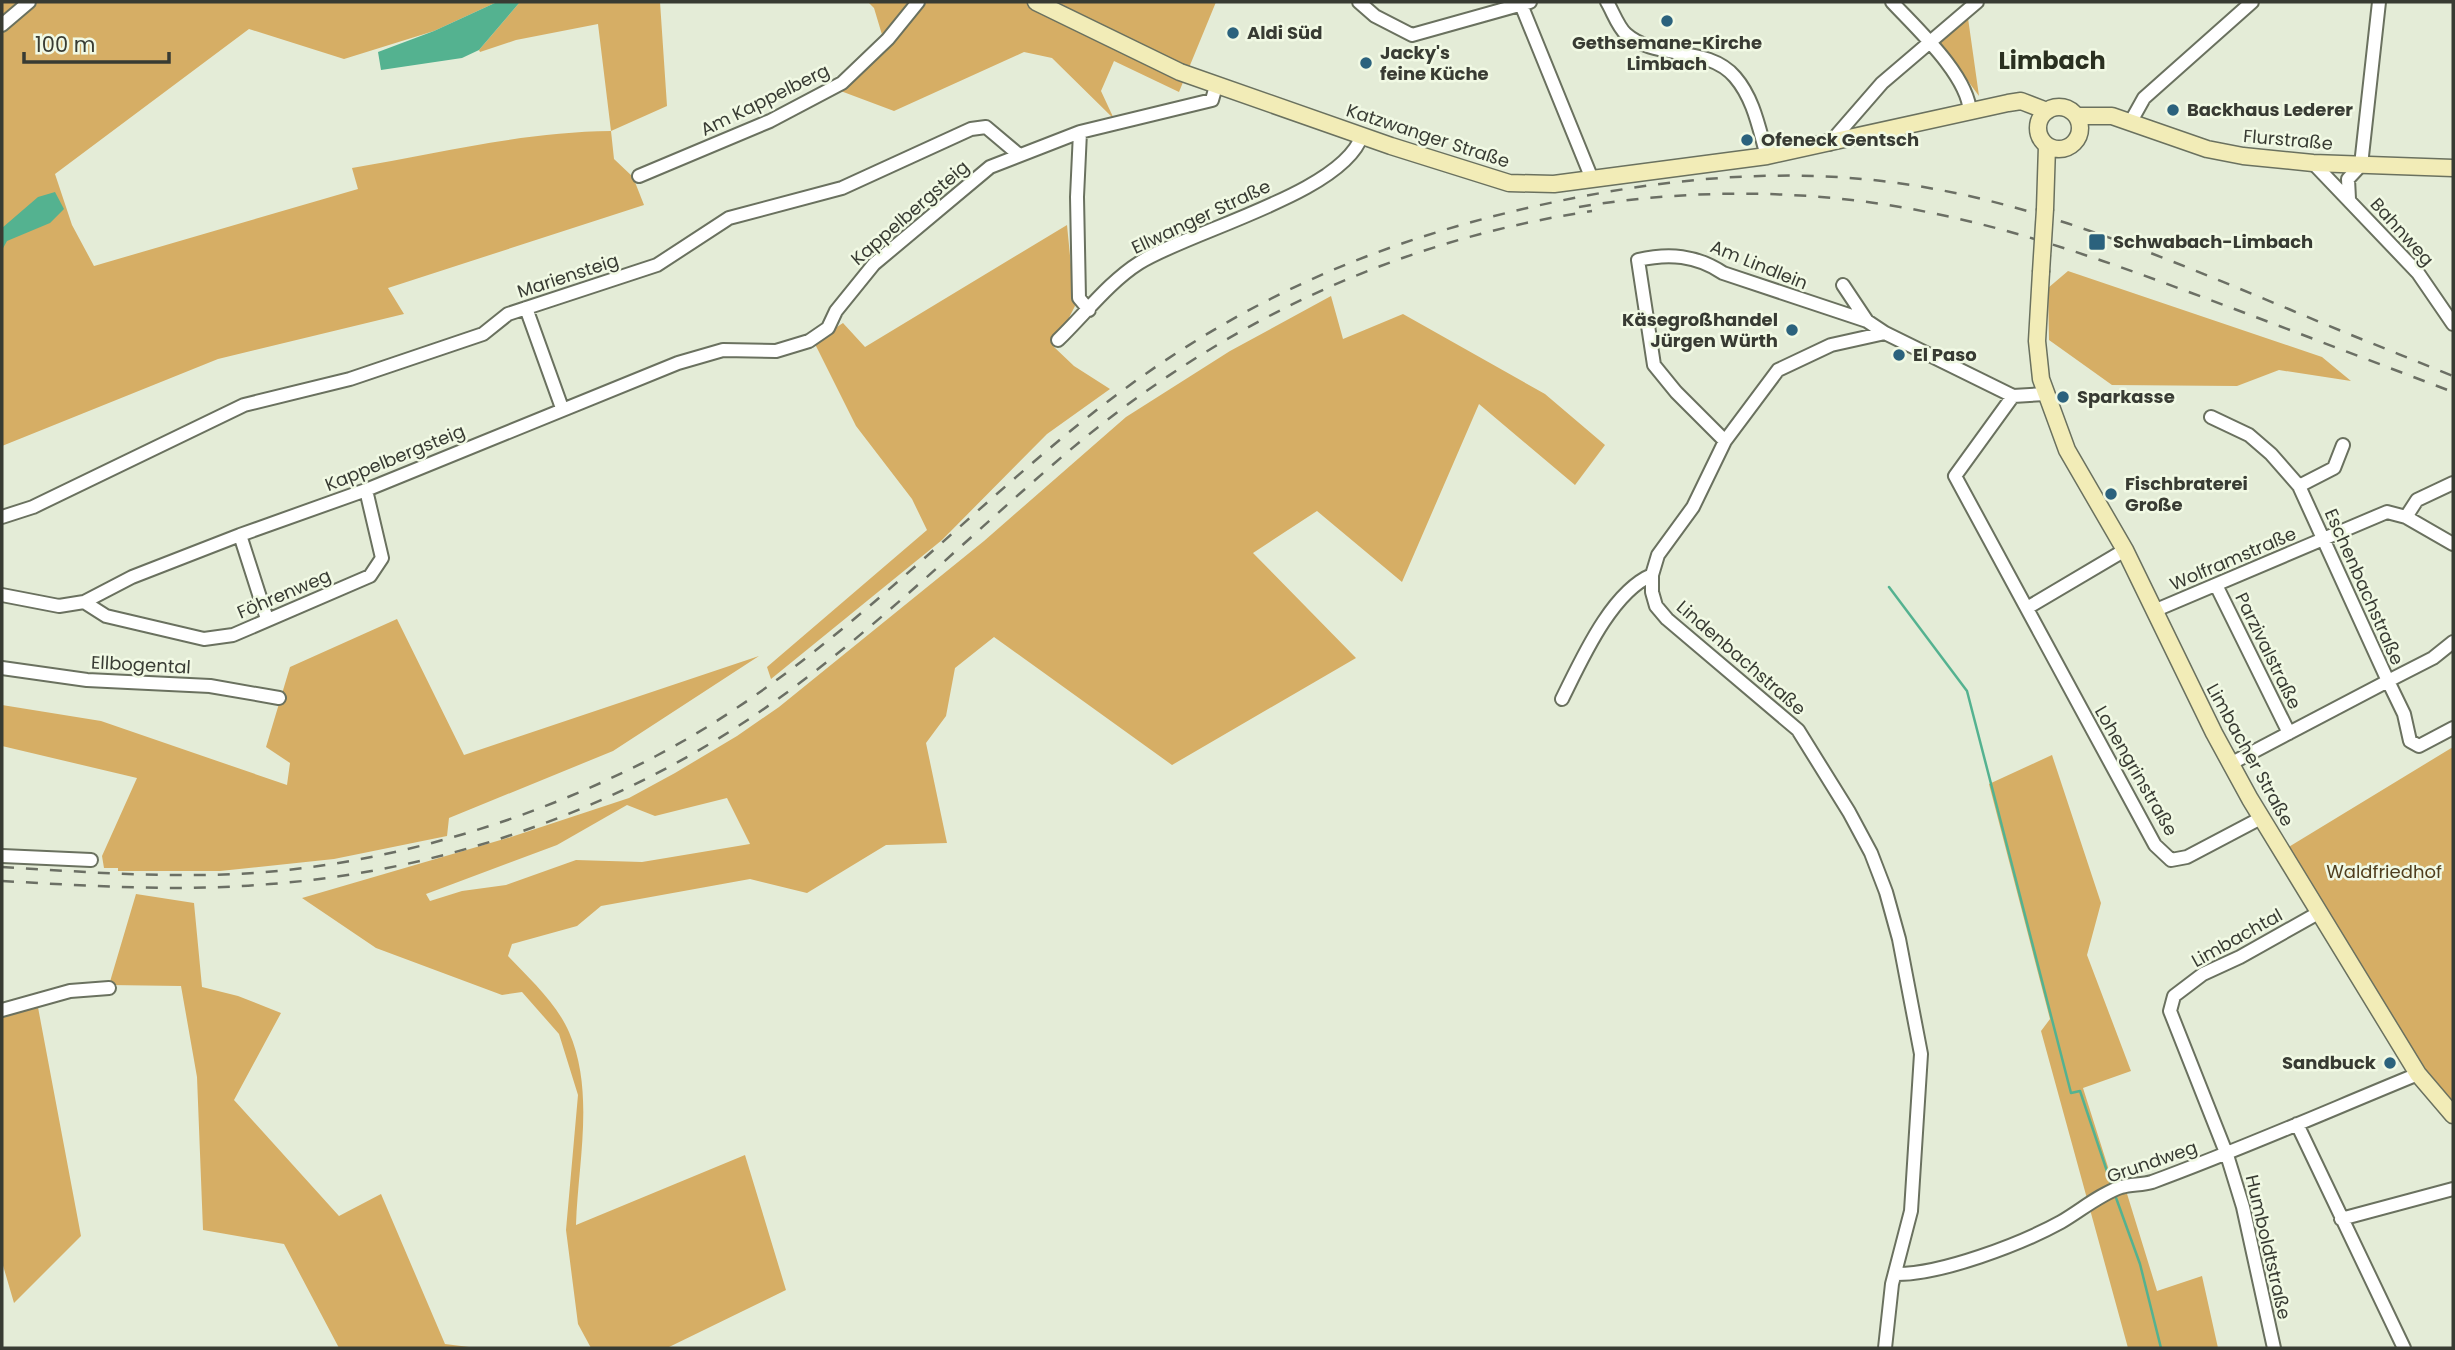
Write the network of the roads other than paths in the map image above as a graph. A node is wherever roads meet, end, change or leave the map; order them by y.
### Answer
1 (29, 2) edge
2 (918, 2) edge
3 (1036, 2) edge
4 (1520, 2) edge
5 (1530, 2) edge
6 (1607, 2) edge
7 (1892, 2) edge
8 (1977, 2) edge
9 (2252, 2) edge
10 (2379, 2) edge
11 (1363, 3) edge
12 (2, 25) edge
13 (1930, 44) junction
14 (1216, 86) junction
15 (1970, 111) junction
16 (2043, 116) junction
17 (2127, 122) junction
18 (2079, 123) junction
19 (1080, 132) junction
20 (1362, 135) junction
21 (1829, 144) junction
22 (2055, 148) junction
23 (1018, 155) junction
24 (1767, 156) junction
25 (2313, 163) junction
26 (2361, 164) junction
27 (2453, 168) edge
28 (639, 176) dead end
29 (1592, 179) junction
30 (2348, 199) junction
31 (1843, 285) dead end
32 (526, 308) junction
33 (1089, 310) junction
34 (1867, 321) junction
35 (2453, 324) edge
36 (1885, 332) junction
37 (1058, 340) dead end
38 (2045, 394) junction
39 (2013, 396) junction
40 (562, 408) junction
41 (2211, 417) dead end
42 (1725, 442) junction
43 (2343, 445) dead end
44 (2453, 483) edge
45 (2299, 486) junction
46 (366, 491) junction
47 (2, 517) edge
48 (2406, 517) junction
49 (240, 535) junction
50 (2323, 539) junction
51 (2453, 544) edge
52 (2125, 550) junction
53 (1652, 575) junction
54 (2216, 585) junction
55 (2, 595) edge
56 (84, 602) junction
57 (2027, 608) junction
58 (2156, 610) junction
59 (267, 619) junction
60 (2453, 642) edge
61 (2, 668) edge
62 (2388, 681) junction
63 (279, 698) dead end
64 (1562, 699) dead end
65 (2453, 728) edge
66 (2289, 733) junction
67 (2230, 764) junction
68 (2261, 818) junction
69 (2, 856) edge
70 (91, 860) dead end
71 (2320, 912) junction
72 (109, 988) dead end
73 (2, 1010) edge
74 (2418, 1074) junction
75 (2453, 1115) edge
76 (2297, 1124) junction
77 (2227, 1155) junction
78 (2453, 1189) edge
79 (2341, 1219) junction
80 (1895, 1274) junction
81 (1885, 1348) edge
82 (2274, 1348) edge
83 (2404, 1348) edge

1 - 12 street
2 - 28 street, Am Kappelberg
3 - 14 main road, Katzwanger Straße
4 - 5 street
4 - 11 street
4 - 29 street
6 - 24 street
7 - 13 street
8 - 13 street
9 - 17 street
10 - 26 street, Bahnweg
13 - 15 street
13 - 21 street
14 - 19 street, Kappelbergsteig
14 - 20 main road, Katzwanger Straße
15 - 16 main road, Katzwanger Straße
15 - 21 main road, Katzwanger Straße
16 - 18 main road
16 - 22 main road
17 - 18 main road
17 - 25 main road, Flurstraße
18 - 22 main road
19 - 23 street, Kappelbergsteig
19 - 33 street
20 - 29 main road, Katzwanger Straße
20 - 33 street, Ellwanger Straße
21 - 24 main road, Katzwanger Straße
22 - 38 main road, Limbacher Straße, bridge
23 - 32 street, Mariensteig
23 - 40 street, Kappelbergsteig
24 - 29 main road, Katzwanger Straße
25 - 26 main road, Flurstraße
25 - 30 street, Bahnweg
26 - 27 main road, Flurstraße
26 - 30 street, Bahnweg
30 - 35 street, Bahnweg
31 - 34 street
32 - 40 street
32 - 47 street, Mariensteig
33 - 37 street, Ellwanger Straße
34 - 36 street
34 - 42 street, Am Lindlein
36 - 39 street
36 - 42 street
38 - 39 street
38 - 52 main road, Limbacher Straße
39 - 57 street, Lohengrinstraße
40 - 46 street, Kappelbergsteig
41 - 45 street, Eschenbachstraße
42 - 53 street
43 - 45 street
44 - 48 street
45 - 50 street, Eschenbachstraße
46 - 49 street, Kappelbergsteig
46 - 59 street, Föhrenweg
48 - 50 street, Wolframstraße
48 - 51 street
49 - 56 street, Kappelbergsteig
49 - 59 street
50 - 54 street, Wolframstraße
50 - 62 street, Eschenbachstraße
52 - 57 street
52 - 58 main road, Limbacher Straße
53 - 64 street
53 - 80 street, Lindenbachstraße
54 - 58 street, Wolframstraße
54 - 66 street, Parzivalstraße
55 - 56 street, Kappelbergsteig
56 - 59 street, Föhrenweg
57 - 68 street, Lohengrinstraße
58 - 67 main road, Limbacher Straße
60 - 62 street
61 - 63 street, Ellbogental
62 - 65 street
62 - 66 street, Eschenbachstraße
66 - 67 street, Eschenbachstraße
67 - 68 main road, Limbacher Straße
68 - 71 main road, Limbacher Straße
69 - 70 street
71 - 74 main road, Limbacher Straße
71 - 77 street, Limbachtal
72 - 73 street
74 - 75 main road, Limbacher Straße
74 - 76 street, Grundweg
76 - 77 street, Grundweg
76 - 79 street
77 - 80 street, Grundweg
77 - 82 street, Humboldtstraße
78 - 79 street
79 - 83 street
80 - 81 street, Lindenbachstraße

